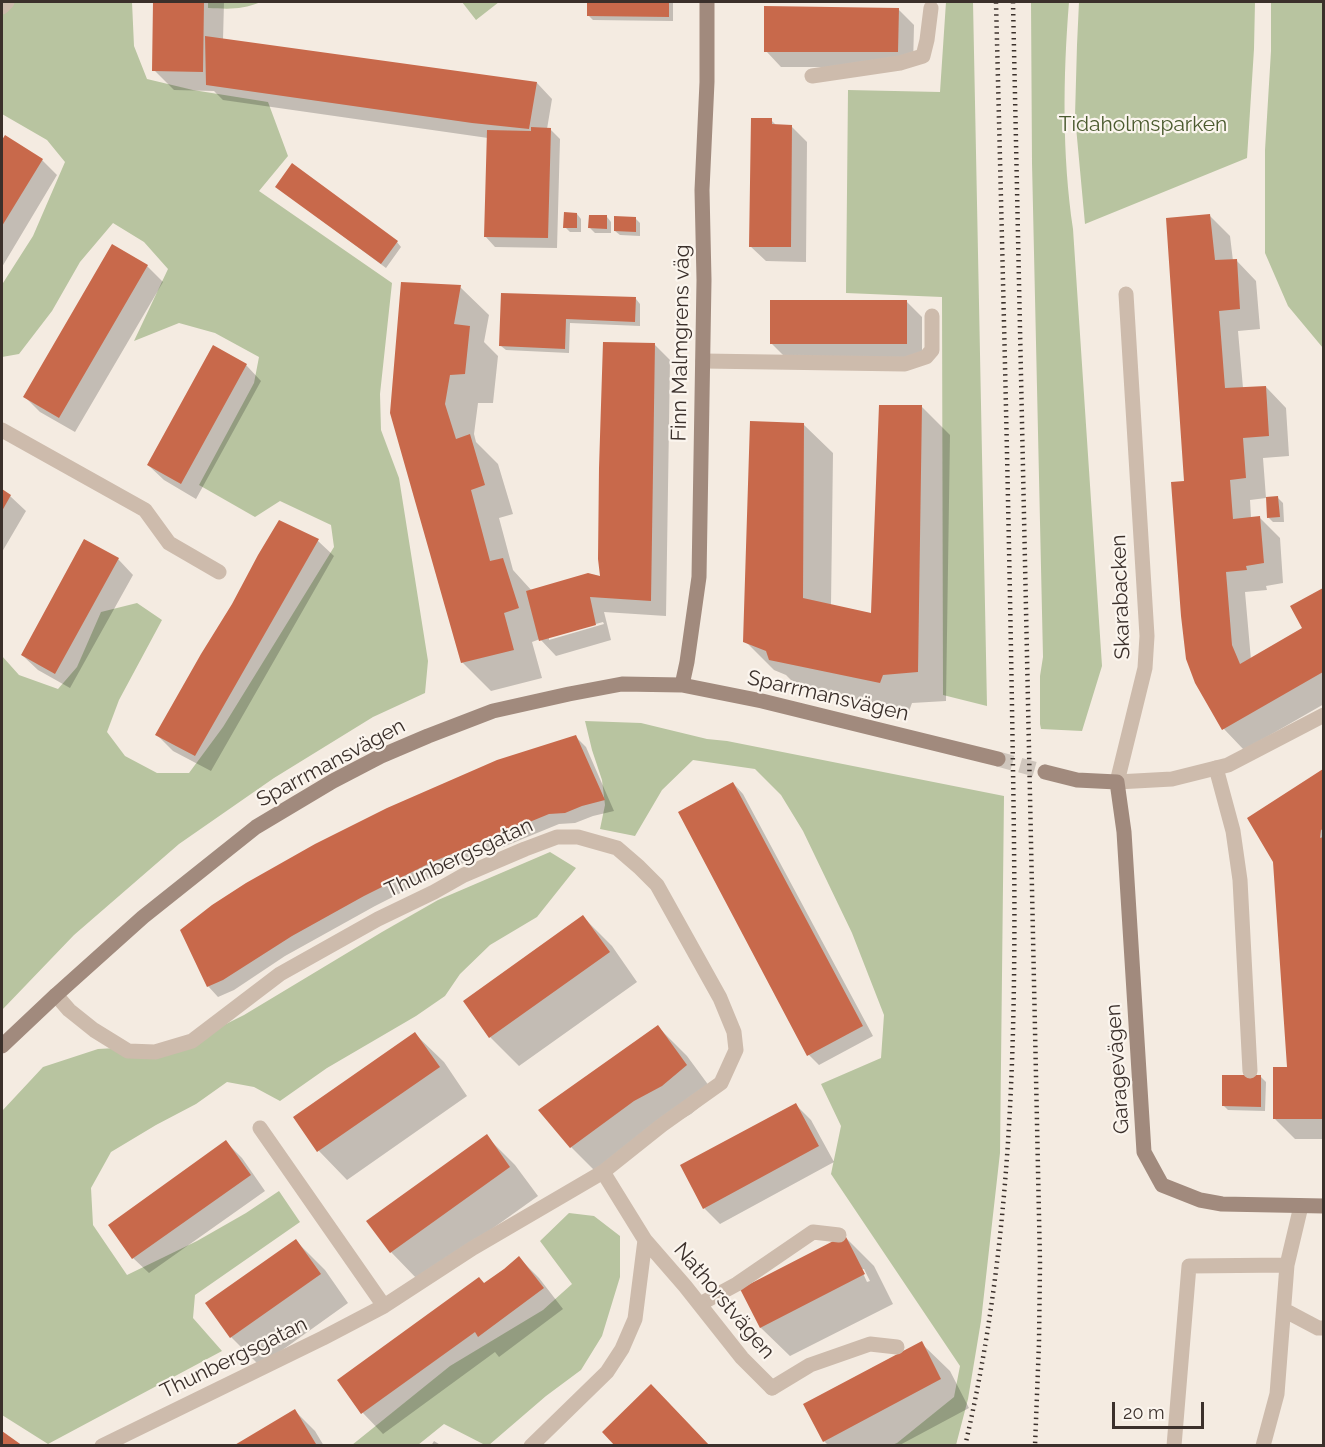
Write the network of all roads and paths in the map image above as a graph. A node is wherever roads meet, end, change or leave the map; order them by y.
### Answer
1 (7, 2) edge
2 (706, 2) edge
3 (2, 7) edge
4 (931, 8) dead end
5 (813, 76) dead end
6 (1126, 294) dead end
7 (932, 316) dead end
8 (703, 361) junction
9 (2, 430) edge
10 (219, 572) dead end
11 (682, 685) junction
12 (1323, 715) edge
13 (998, 759) tunnel mouth
14 (1216, 768) junction
15 (1045, 772) tunnel mouth
16 (1117, 782) junction
17 (56, 995) junction
18 (2, 1046) edge
19 (1250, 1071) dead end
20 (260, 1128) dead end
21 (603, 1172) junction
22 (1301, 1206) junction
23 (1323, 1206) edge
24 (839, 1235) dead end
25 (645, 1240) junction
26 (1287, 1265) junction
27 (700, 1304) junction
28 (384, 1306) junction
29 (1284, 1310) junction
30 (1323, 1328) edge
31 (897, 1347) dead end
32 (102, 1446) edge
33 (531, 1446) edge
34 (1174, 1446) edge
35 (1263, 1446) edge

1 - 3 street
2 - 8 street, Finn Malmgrens väg
4 - 5 street
6 - 16 street, Skarabacken
7 - 8 street
8 - 11 street, Finn Malmgrens väg
9 - 10 street
11 - 13 street, Sparrmansvägen
11 - 17 street, Sparrmansvägen
12 - 14 street
14 - 16 street
14 - 19 street
15 - 16 street
16 - 22 street, Garagevägen
17 - 18 street, Sparrmansvägen
17 - 21 street, Thunbergsgatan
20 - 28 street
21 - 25 street, Nathorstvägen
21 - 28 street, Thunbergsgatan
22 - 23 street, Garagevägen
22 - 26 street
24 - 27 street
25 - 27 street, Nathorstvägen
25 - 33 street, Nathorstvägen
26 - 29 street
26 - 34 street
27 - 31 street, Nathorstvägen
28 - 32 street, Thunbergsgatan
29 - 30 street
29 - 35 street

